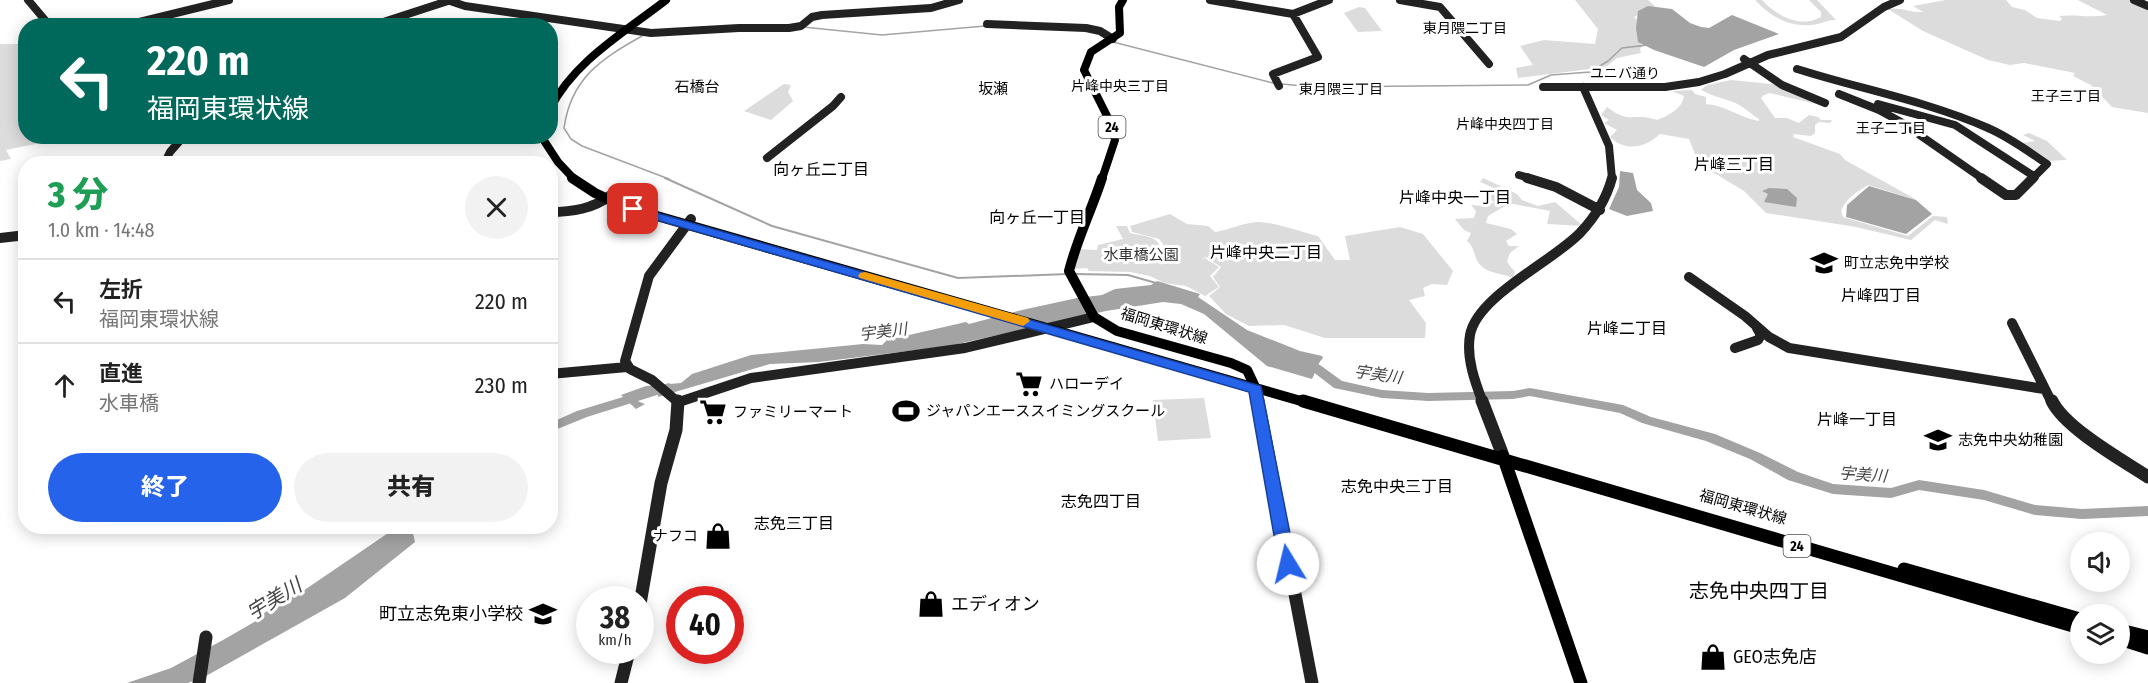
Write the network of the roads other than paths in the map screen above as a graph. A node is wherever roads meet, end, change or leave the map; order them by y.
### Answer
1 (28, 0) edge
2 (229, 0) edge
3 (660, 0) edge
4 (666, 0) edge
5 (959, 0) edge
6 (1123, 0) edge
7 (1210, 0) edge
8 (1329, 0) edge
9 (1400, 0) edge
10 (1900, 0) edge
11 (2134, 0) edge
12 (448, 1) edge
13 (1883, 4) edge
14 (2148, 6) edge
15 (1293, 15) junction
16 (43, 18) edge
17 (156, 18) edge
18 (396, 18) edge
19 (548, 18) edge
20 (558, 19) edge
21 (987, 24) dead end
22 (631, 30) junction
23 (1113, 39) junction
24 (1746, 60) junction
25 (1489, 64) dead end
26 (1797, 69) dead end
27 (558, 85) edge
28 (1279, 86) dead end
29 (1543, 87) dead end
30 (1583, 87) junction
31 (558, 93) edge
32 (1839, 94) dead end
33 (841, 97) dead end
34 (1825, 103) dead end
35 (1865, 104) junction
36 (177, 144) edge
37 (553, 144) edge
38 (168, 156) edge
39 (767, 158) dead end
40 (558, 165) edge
41 (1519, 175) dead end
42 (2035, 177) junction
43 (608, 197) junction
44 (1600, 210) junction
45 (558, 211) edge
46 (689, 222) junction
47 (18, 236) edge
48 (0, 238) edge
49 (1689, 277) dead end
50 (1093, 316) junction
51 (2012, 323) dead end
52 (1055, 327) junction
53 (1757, 328) junction
54 (1750, 341) junction
55 (1735, 348) dead end
56 (1789, 348) junction
57 (627, 366) junction
58 (558, 373) edge
59 (1254, 385) junction
60 (2044, 389) junction
61 (678, 400) junction
62 (1503, 456) junction
63 (2148, 477) edge
64 (643, 586) edge
65 (2070, 616) edge
66 (2070, 625) edge
67 (2130, 632) edge
68 (206, 637) dead end
69 (2148, 637) edge
70 (2130, 642) edge
71 (2148, 648) edge
72 (626, 664) edge
73 (199, 680) edge
74 (621, 683) edge
75 (1312, 683) edge
76 (1581, 683) edge

1 - 16 street
2 - 17 street
3 - 22 main road
4 - 22 main road
5 - 22 street
6 - 23 main road
7 - 15 street
8 - 15 street
9 - 25 street
10 - 13 street, ユニバ通り
11 - 14 street
12 - 18 street
12 - 19 street
13 - 24 street, ユニバ通り
15 - 28 street
20 - 22 street
21 - 23 street
22 - 27 main road
22 - 31 main road
23 - 50 main road, 24
24 - 30 street, ユニバ通り
24 - 34 street
26 - 42 street
29 - 30 street, ユニバ通り
30 - 44 street
32 - 35 street
33 - 39 street
35 - 42 street
35 - 42 street
36 - 38 street
37 - 43 main road, 24
40 - 43 main road, 24
41 - 44 street
43 - 45 street
43 - 46 main road, 24
44 - 62 street
46 - 52 main road, 24
46 - 52 main road, 24
46 - 57 street
47 - 48 street
49 - 53 street
50 - 52 street
50 - 59 main road, 福岡東環状線 / 24
51 - 60 street
52 - 59 main road, 福岡東環状線 / 24
52 - 61 street
53 - 54 street
53 - 56 street
54 - 55 street
54 - 56 street
56 - 60 street
57 - 58 street
57 - 61 street
59 - 62 main road, 福岡東環状線 / 24
59 - 75 street
60 - 63 street
61 - 64 street
62 - 65 main road, 福岡東環状線 / 24
62 - 66 main road, 福岡東環状線 / 24
62 - 76 main road
67 - 69 main road
68 - 73 street
70 - 71 main road
72 - 74 street

